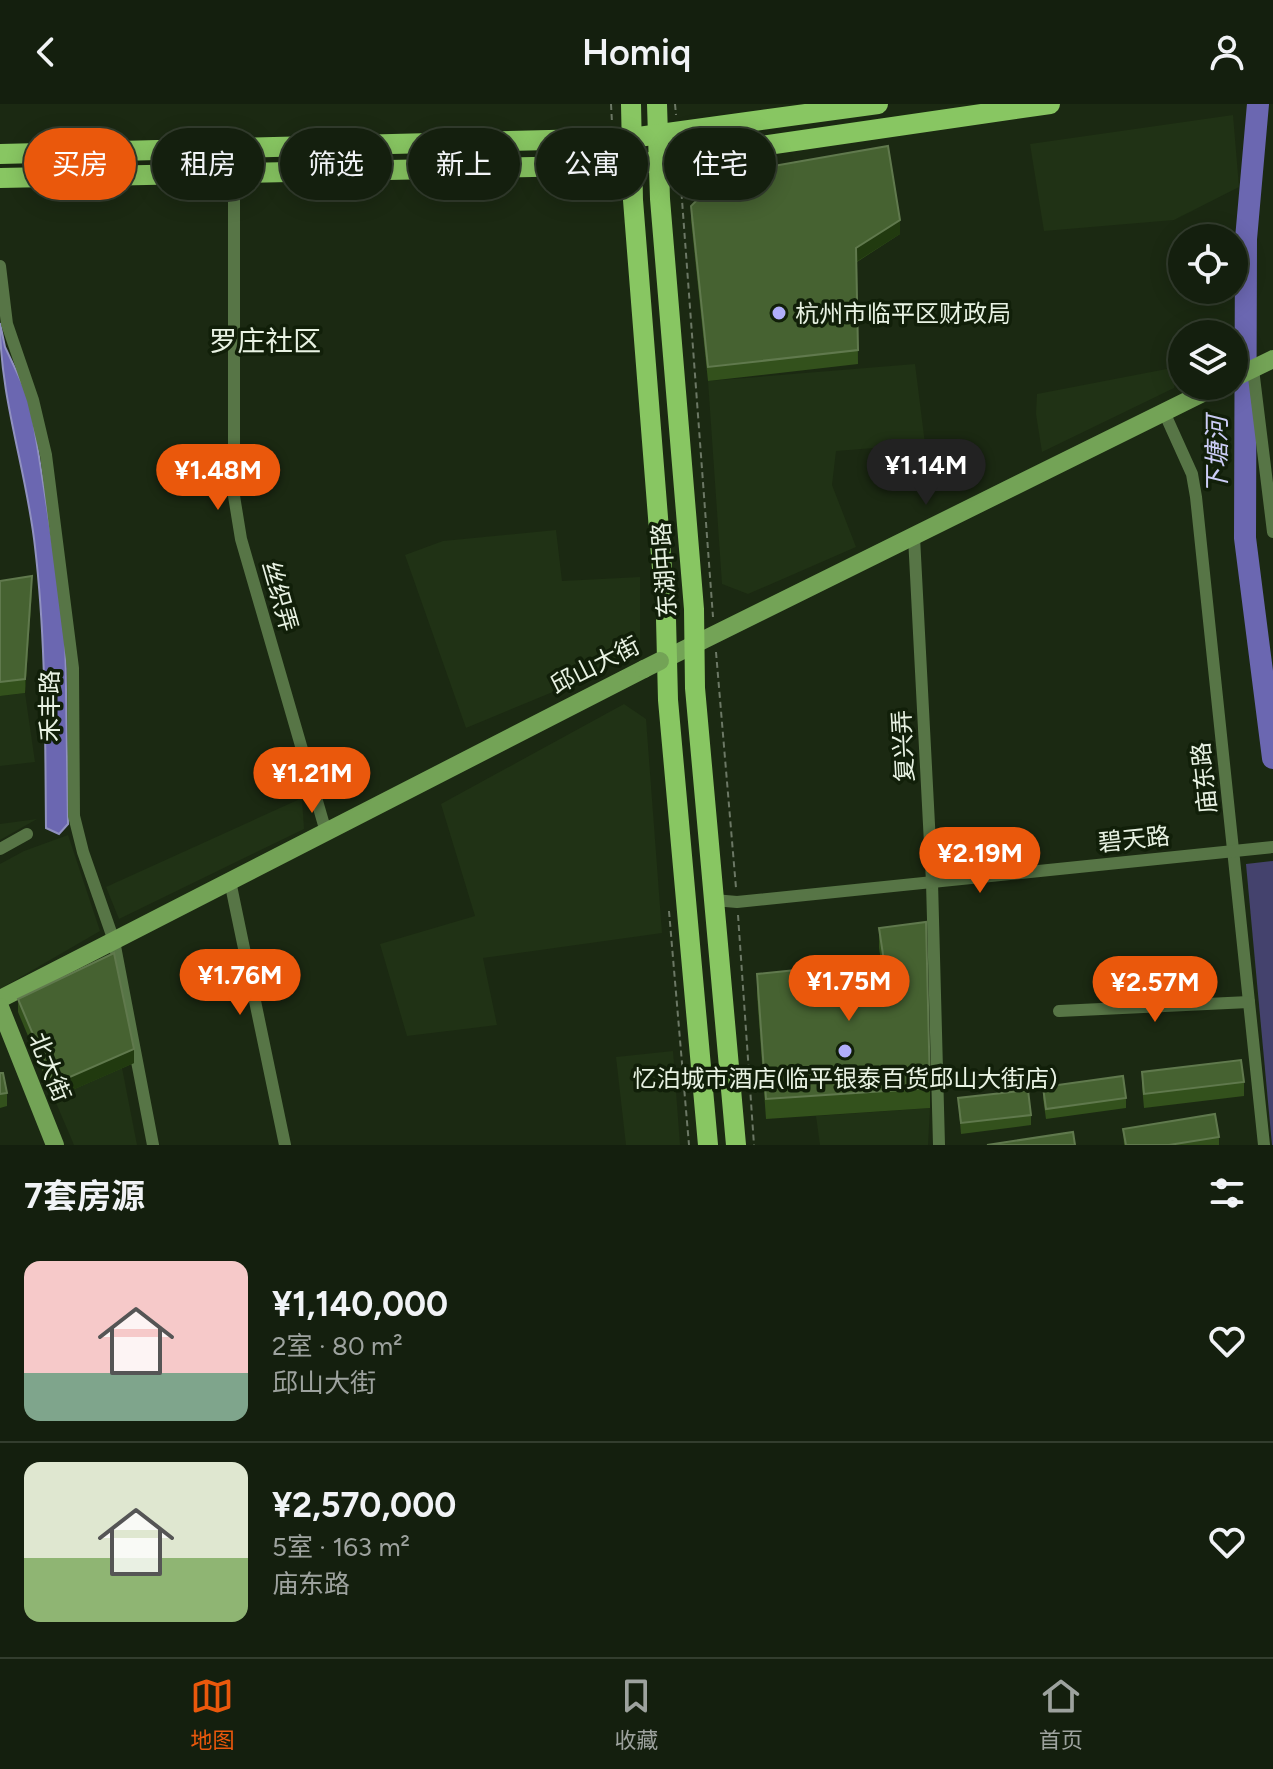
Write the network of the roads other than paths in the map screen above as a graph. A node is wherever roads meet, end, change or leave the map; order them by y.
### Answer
1 (631, 104) edge
2 (657, 104) edge
3 (878, 104) edge
4 (1050, 104) edge
5 (631, 128) edge
6 (659, 135) junction
7 (648, 136) edge
8 (536, 140) edge
9 (0, 154) edge
10 (660, 158) junction
11 (648, 161) edge
12 (536, 167) edge
13 (264, 173) edge
14 (152, 175) edge
15 (0, 178) edge
16 (234, 200) edge
17 (633, 200) edge
18 (0, 266) edge
19 (1273, 359) edge
20 (1252, 369) junction
21 (1248, 371) edge
22 (1189, 400) edge
23 (1164, 412) junction
24 (1273, 532) edge
25 (914, 537) junction
26 (695, 647) junction
27 (657, 663) junction
28 (326, 832) junction
29 (27, 834) dead end
30 (1273, 847) edge
31 (0, 849) edge
32 (1239, 850) junction
33 (230, 881) junction
34 (932, 882) junction
35 (714, 900) junction
36 (114, 941) junction
37 (0, 999) edge
38 (1249, 1002) junction
39 (0, 1007) edge
40 (1059, 1011) dead end
41 (55, 1145) edge
42 (153, 1145) edge
43 (285, 1145) edge
44 (708, 1145) edge
45 (736, 1145) edge
46 (939, 1145) edge
47 (1264, 1145) edge

1 - 5 main road, 东湖中路
2 - 6 main road, 东湖中路
3 - 6 main road
4 - 10 main road
6 - 7 main road
6 - 10 main road, 东湖中路
8 - 9 main road
10 - 11 main road
10 - 26 main road, 东湖中路
12 - 13 main road
14 - 15 main road
16 - 28 street, 丝织弄
17 - 27 main road, 东湖中路
18 - 36 street, 禾丰路
19 - 20 main road
20 - 21 main road
20 - 24 street
22 - 23 main road, 邱山大街
23 - 25 main road, 邱山大街
23 - 32 street, 庙东路
25 - 26 main road, 邱山大街
25 - 34 street, 复兴弄
26 - 27 main road, 邱山大街
26 - 35 main road, 东湖中路
27 - 28 main road, 邱山大街
27 - 44 main road, 东湖中路
28 - 33 main road, 邱山大街
29 - 31 street
30 - 32 street, 碧天路
32 - 34 street, 碧天路
32 - 38 street, 庙东路
33 - 36 main road, 邱山大街
33 - 43 street
34 - 35 street, 碧天路
34 - 46 street, 复兴弄
35 - 45 main road, 东湖中路
36 - 37 main road, 邱山大街
36 - 42 street, 禾丰路
38 - 40 street
38 - 47 street, 庙东路
39 - 41 main road, 北大街

